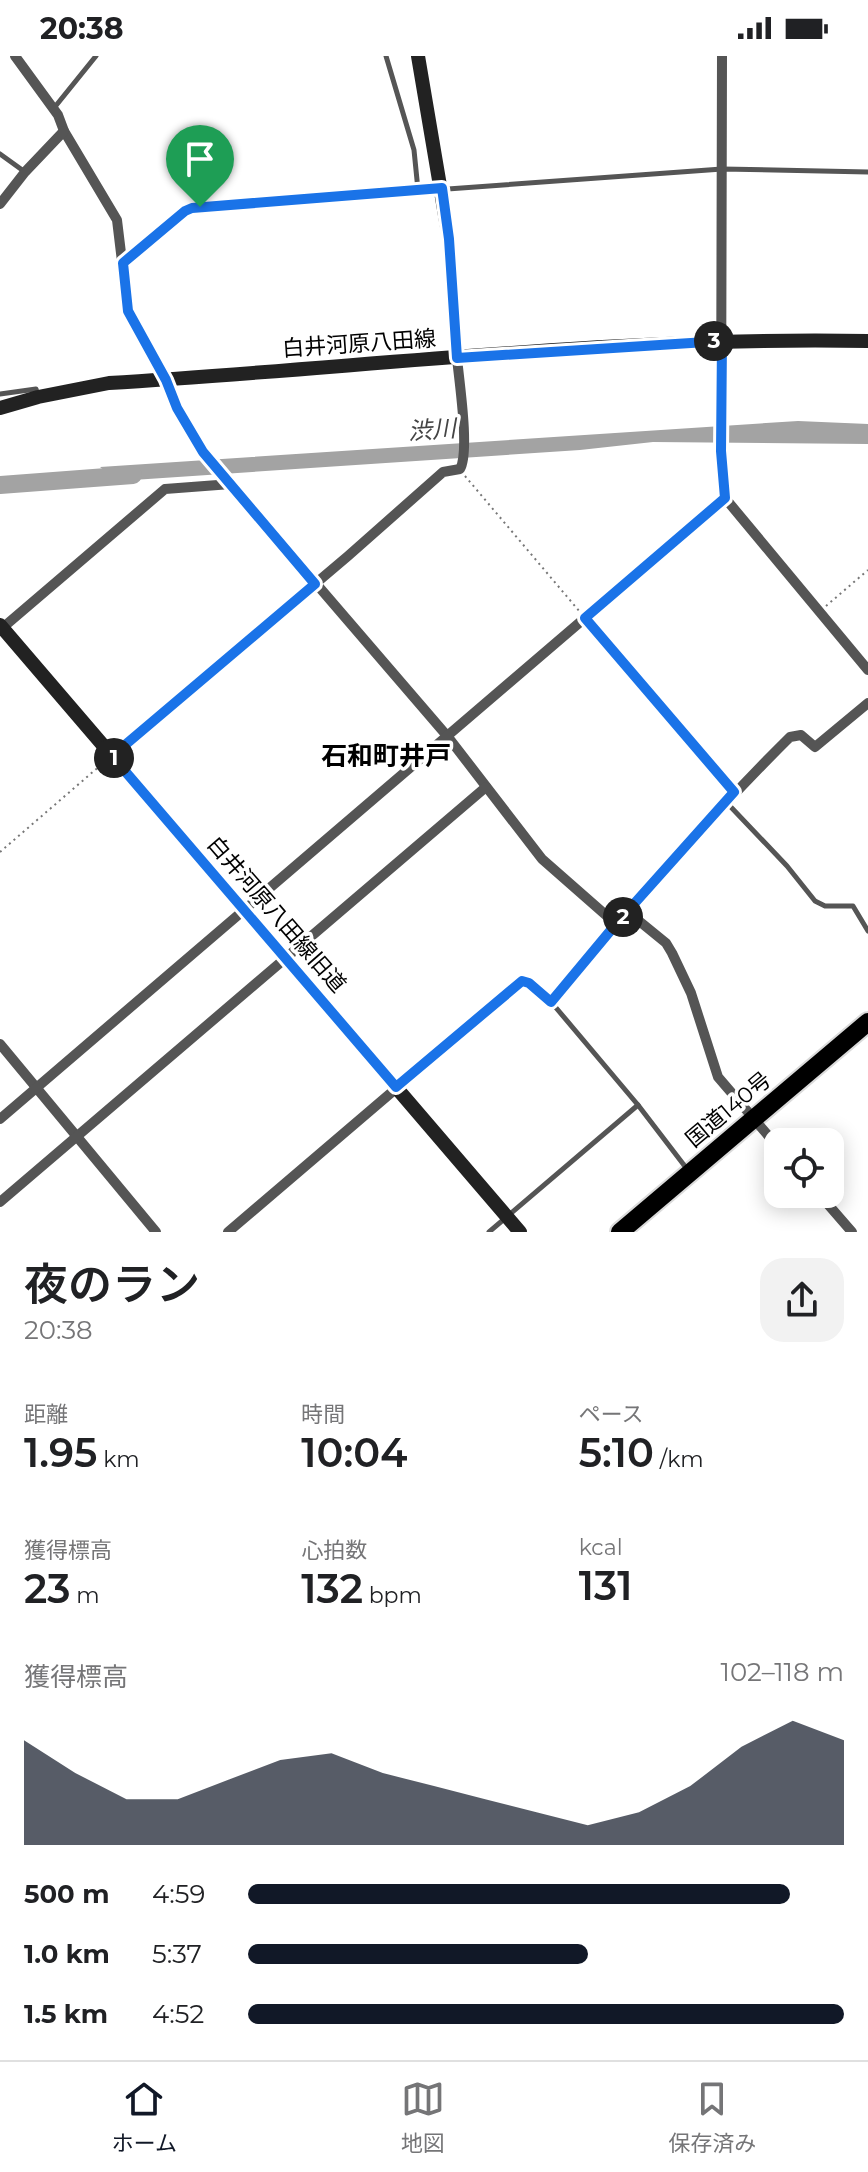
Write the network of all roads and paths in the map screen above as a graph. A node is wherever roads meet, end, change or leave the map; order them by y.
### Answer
1 (15, 56) edge
2 (96, 56) edge
3 (386, 56) edge
4 (418, 56) edge
5 (722, 56) edge
6 (54, 109) junction
7 (64, 131) junction
8 (0, 154) edge
9 (722, 169) junction
10 (25, 172) junction
11 (868, 172) edge
12 (442, 188) junction
13 (418, 190) junction
14 (0, 204) edge
15 (123, 263) junction
16 (722, 341) junction
17 (868, 341) edge
18 (457, 358) junction
19 (166, 380) junction
20 (0, 394) edge
21 (38, 397) junction
22 (0, 408) edge
23 (461, 466) junction
24 (227, 481) junction
25 (725, 498) junction
26 (868, 570) edge
27 (315, 584) junction
28 (819, 611) junction
29 (585, 618) junction
30 (1, 628) edge
31 (868, 670) edge
32 (868, 703) edge
33 (448, 737) junction
34 (112, 756) junction
35 (486, 787) junction
36 (734, 792) junction
37 (725, 802) junction
38 (0, 852) edge
39 (244, 910) junction
40 (628, 912) junction
41 (616, 924) junction
42 (868, 931) edge
43 (286, 959) junction
44 (551, 1002) junction
45 (868, 1022) edge
46 (0, 1044) edge
47 (396, 1087) junction
48 (36, 1088) junction
49 (638, 1105) junction
50 (0, 1119) edge
51 (754, 1119) junction
52 (764, 1131) edge
53 (77, 1136) junction
54 (690, 1173) junction
55 (0, 1202) edge
56 (831, 1208) edge
57 (507, 1216) junction
58 (156, 1232) edge
59 (228, 1232) edge
60 (489, 1232) edge
61 (520, 1232) edge
62 (620, 1232) edge
63 (852, 1232) edge

1 - 6 street
2 - 6 lane
3 - 13 lane
4 - 12 street
5 - 9 street
6 - 7 street
7 - 10 street
7 - 15 street
8 - 10 lane
9 - 11 lane
9 - 12 lane
9 - 16 street
10 - 14 street
12 - 13 lane
12 - 18 street
13 - 15 lane
15 - 19 street
16 - 17 street, 白井河原八田線
16 - 18 street, 白井河原八田線
16 - 25 street
18 - 19 street, 白井河原八田線
18 - 23 street
19 - 21 street, 白井河原八田線
19 - 24 street
20 - 21 lane
21 - 22 street, 白井河原八田線
23 - 27 street
23 - 29 path
24 - 27 street
24 - 30 street
25 - 28 street
25 - 29 street
26 - 28 path
27 - 33 street
27 - 34 street
28 - 31 street
29 - 33 street
29 - 36 path
30 - 34 street, 白井河原八田線旧道
32 - 36 street
33 - 35 street
33 - 39 street
34 - 38 path
34 - 39 street, 白井河原八田線旧道
35 - 41 street
35 - 43 street
36 - 37 street
37 - 40 street
37 - 42 lane
39 - 43 street, 白井河原八田線旧道
39 - 48 street
40 - 41 street
40 - 51 street
41 - 44 street
43 - 47 street, 白井河原八田線旧道
43 - 53 street
44 - 47 street
44 - 49 lane
45 - 51 highway, 国道140号
46 - 48 street
47 - 57 street, 白井河原八田線旧道
47 - 59 street
48 - 50 street
48 - 53 street
49 - 54 lane
49 - 57 lane
51 - 52 street
51 - 54 highway, 国道140号
53 - 55 street
53 - 58 street
54 - 62 highway, 国道140号
56 - 63 street
57 - 60 lane
57 - 61 street, 白井河原八田線旧道

